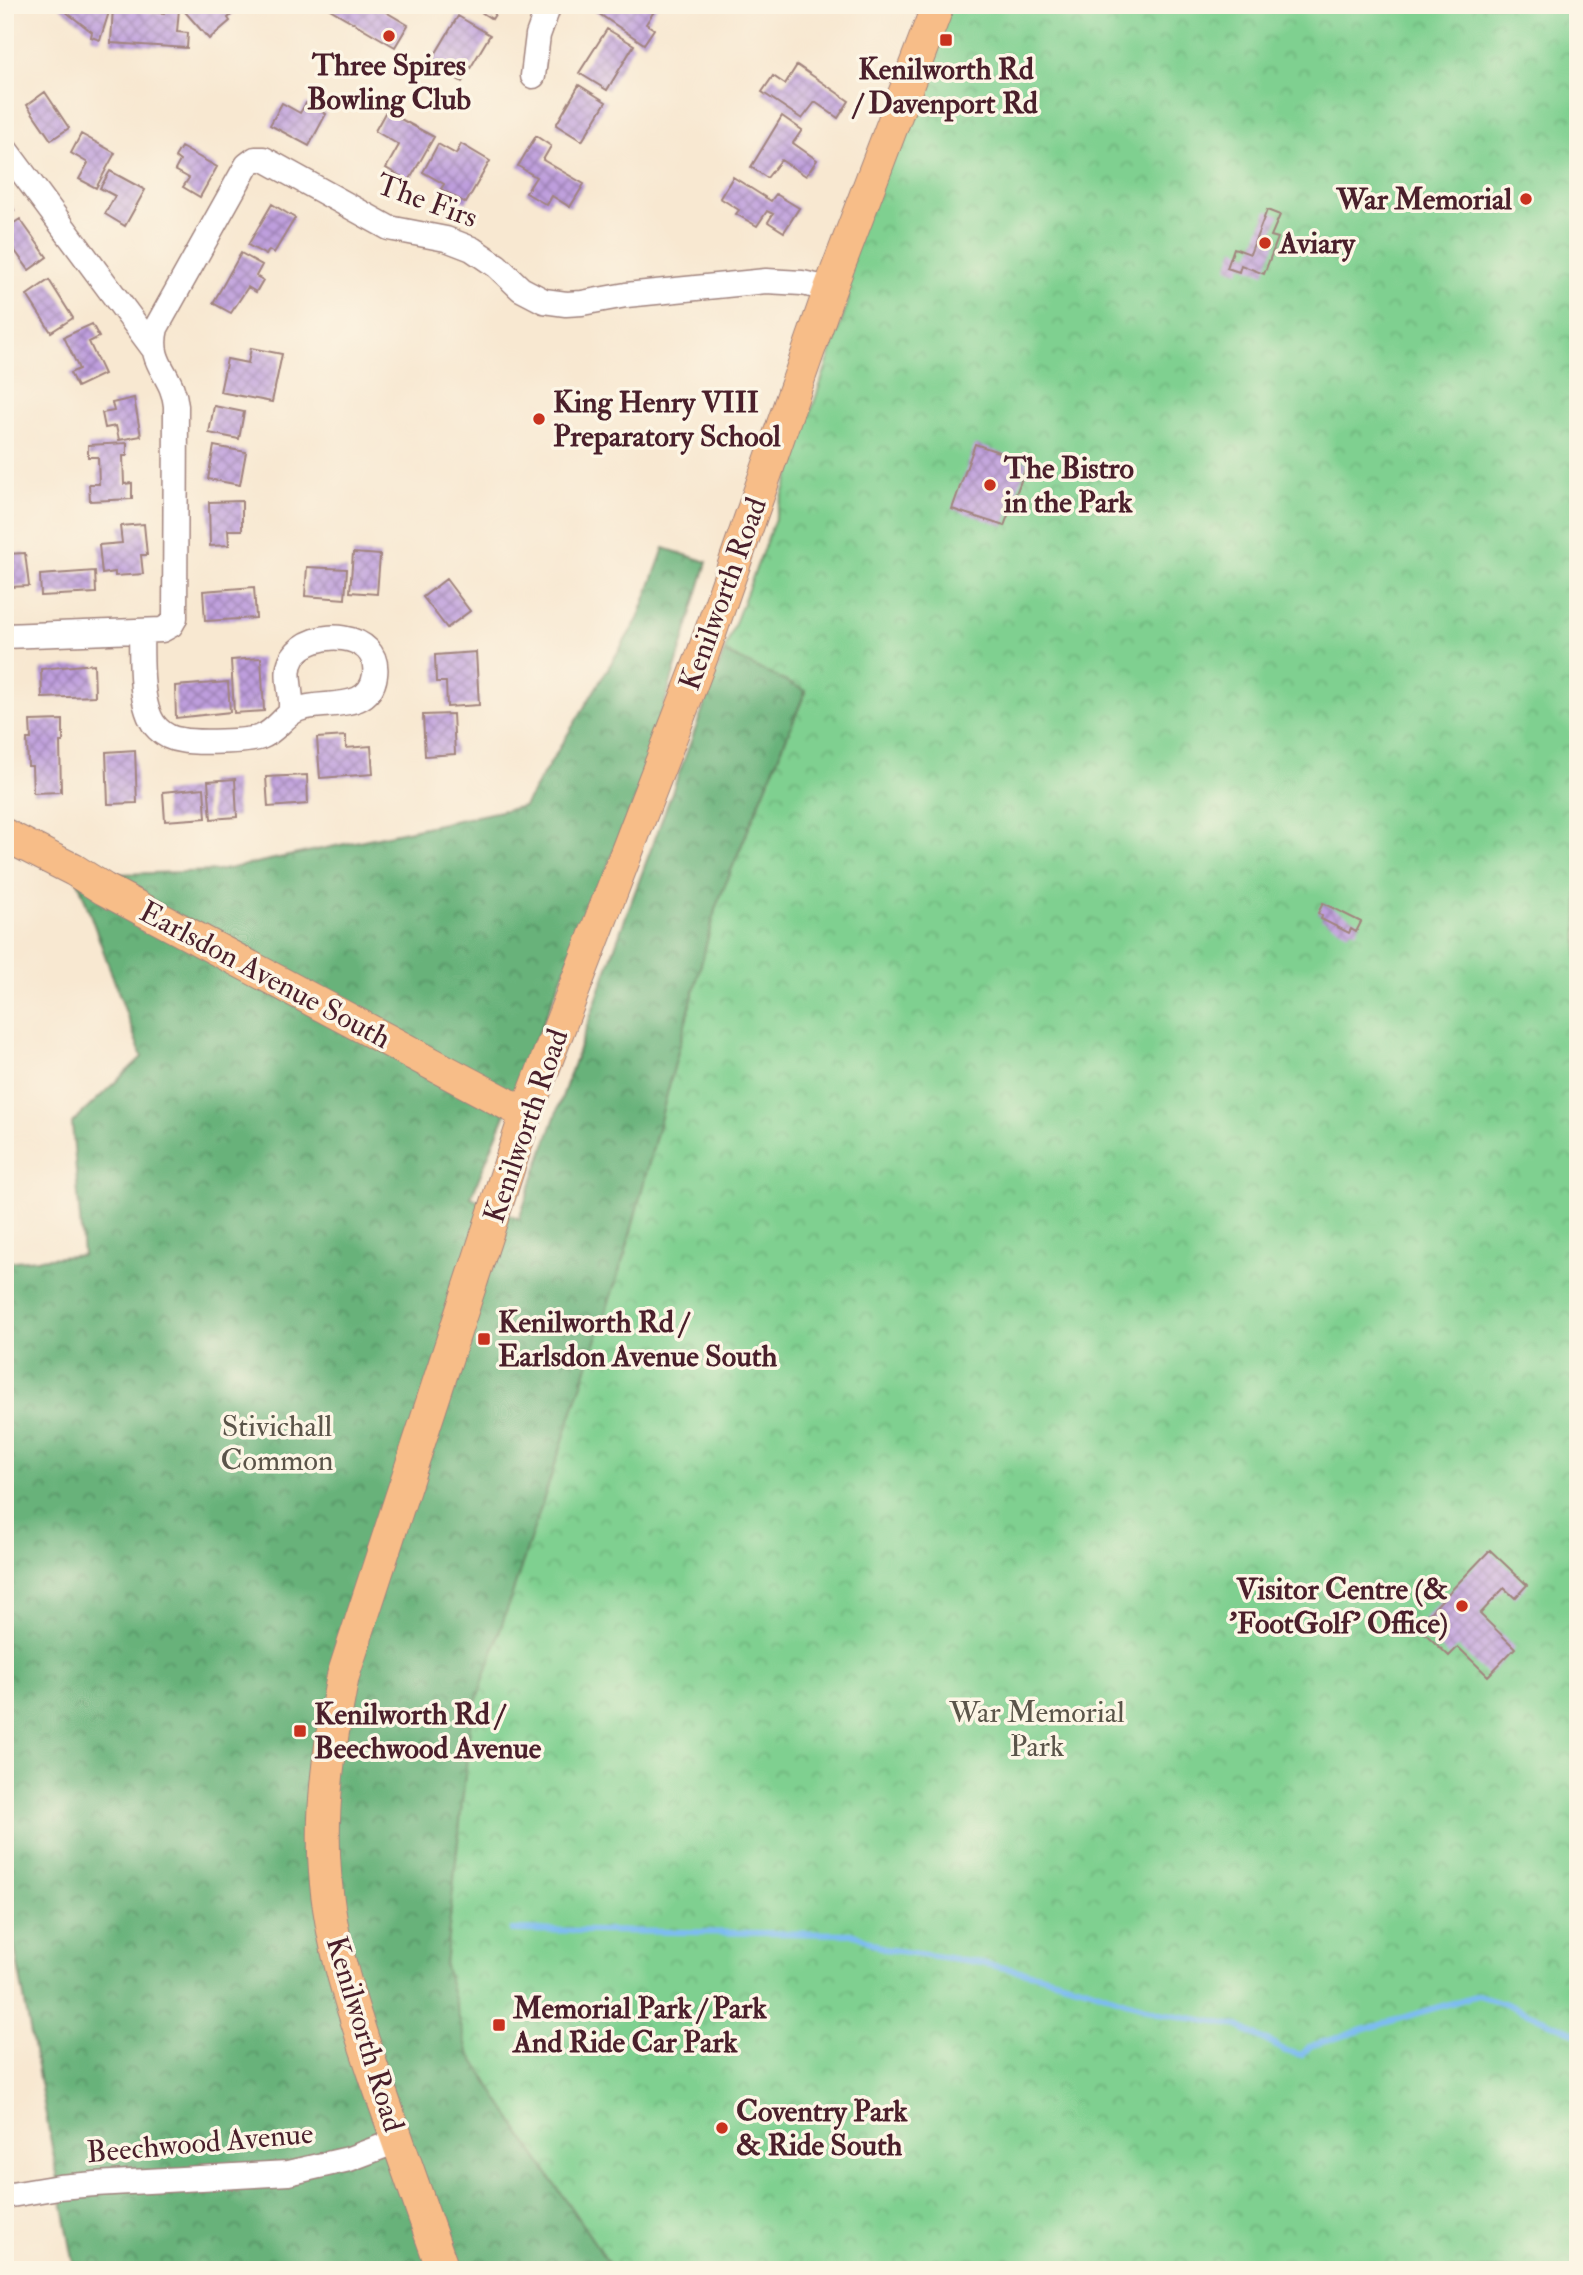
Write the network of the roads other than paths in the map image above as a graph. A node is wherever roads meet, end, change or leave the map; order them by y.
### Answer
1 (549, 5) edge
2 (938, 5) edge
3 (533, 76) dead end
4 (5, 149) edge
5 (830, 289) junction
6 (153, 348) junction
7 (141, 631) junction
8 (5, 636) edge
9 (290, 714) dead end
10 (5, 835) edge
11 (526, 1114) junction
12 (397, 2141) junction
13 (5, 2196) edge
14 (443, 2270) edge

1 - 3 street
2 - 5 main road, Kenilworth Road
4 - 6 street
5 - 6 street, The Firs
5 - 11 main road, Kenilworth Road
6 - 7 street
7 - 8 street
7 - 9 street
10 - 11 main road, Earlsdon Avenue South
11 - 12 main road, Kenilworth Road
12 - 13 street, Beechwood Avenue
12 - 14 main road, Kenilworth Road

